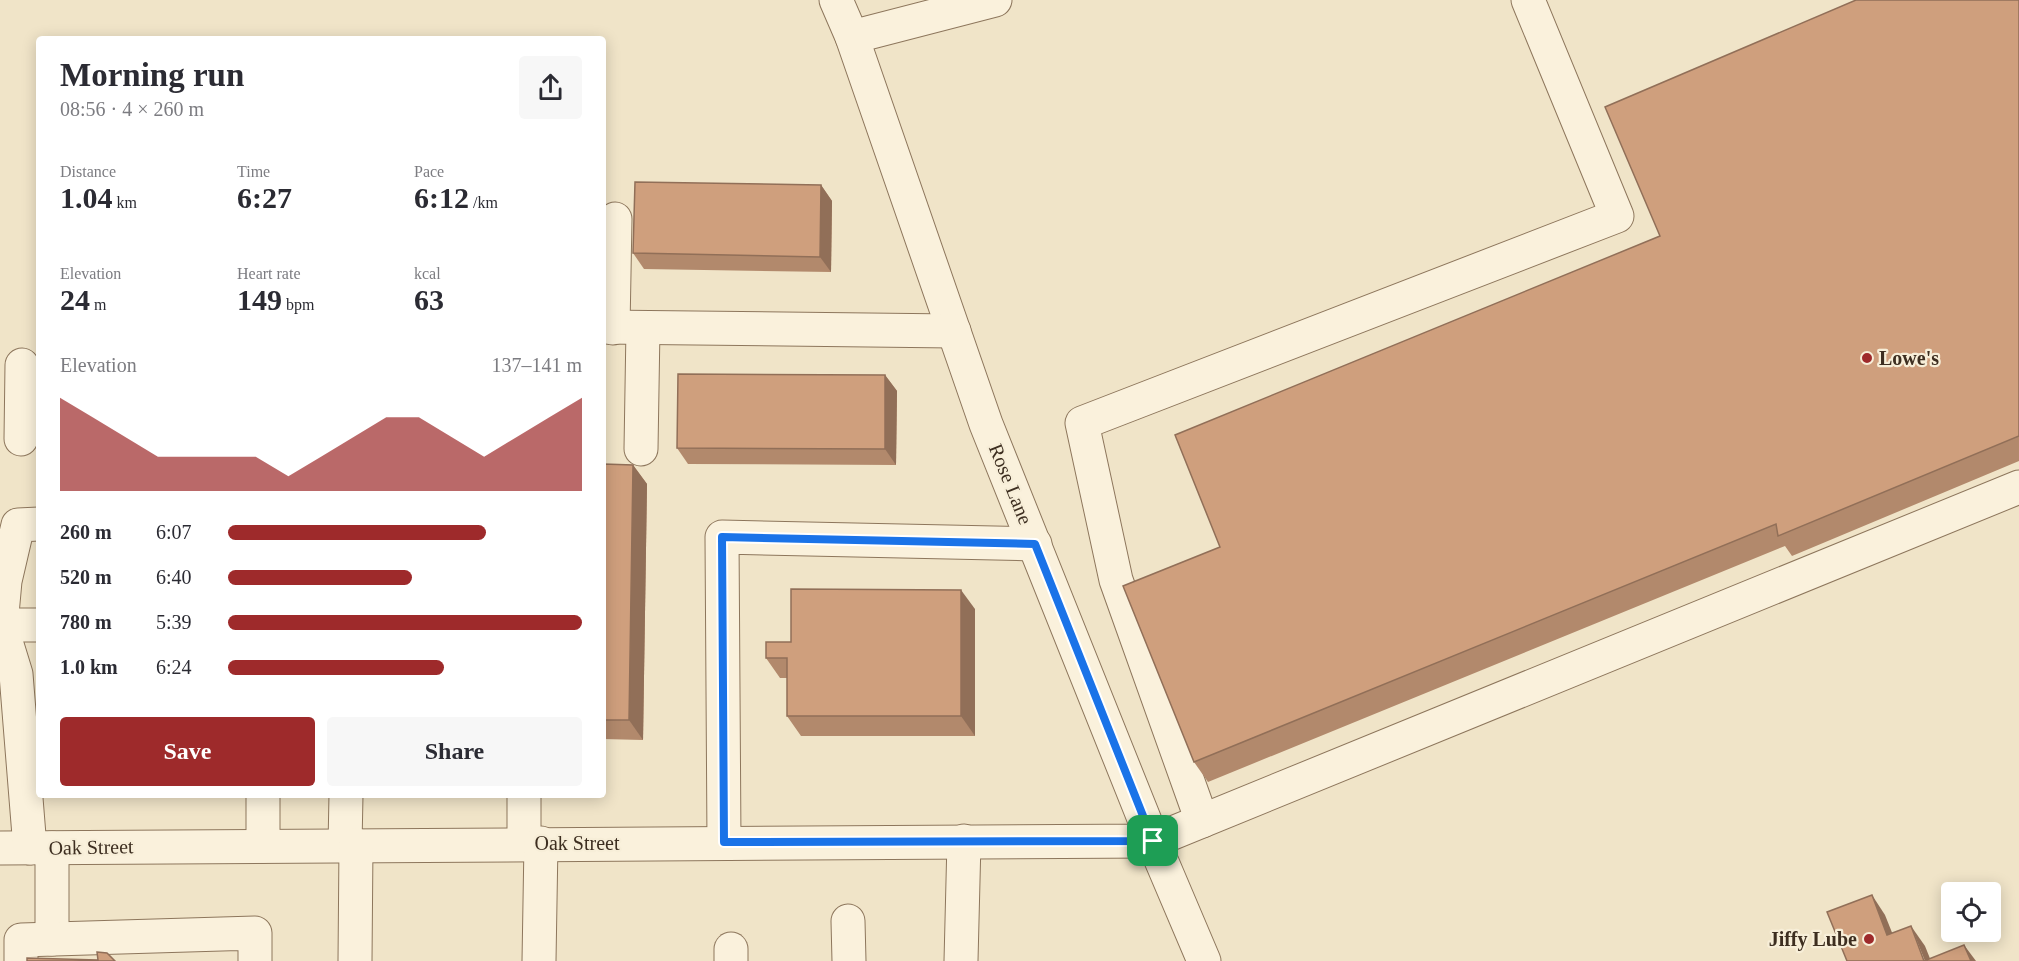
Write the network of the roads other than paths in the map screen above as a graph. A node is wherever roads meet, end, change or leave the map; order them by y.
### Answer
1 (836, 0) edge
2 (994, 0) edge
3 (1528, 0) edge
4 (852, 37) junction
5 (615, 219) dead end
6 (619, 328) edge
7 (954, 331) junction
8 (20, 365) edge
9 (21, 440) dead end
10 (641, 449) dead end
11 (2019, 487) edge
12 (22, 532) edge
13 (1035, 544) junction
14 (1, 625) edge
15 (36, 625) edge
16 (17, 665) edge
17 (263, 798) edge
18 (346, 798) edge
19 (524, 798) edge
20 (1202, 821) junction
21 (964, 841) junction
22 (1153, 841) junction
23 (724, 842) junction
24 (532, 843) junction
25 (350, 845) junction
26 (263, 846) junction
27 (27, 848) edge
28 (848, 921) dead end
29 (52, 939) junction
30 (21, 961) edge
31 (255, 961) edge
32 (355, 961) edge
33 (539, 961) edge
34 (849, 961) edge
35 (961, 961) edge
36 (1204, 961) edge

1 - 4 street, Rose Lane
2 - 4 street
3 - 20 street
4 - 7 street, Rose Lane
5 - 6 street
6 - 7 street
6 - 10 street
7 - 13 street, Rose Lane
8 - 9 street
11 - 20 street
12 - 14 street
13 - 22 street, Rose Lane
13 - 23 street
14 - 15 street
14 - 16 street
16 - 27 street
17 - 26 street
18 - 25 street
19 - 24 street
20 - 22 street
21 - 22 street, Oak Street
21 - 23 street, Oak Street
21 - 35 street
22 - 36 street, Rose Lane
23 - 24 street, Oak Street
24 - 25 street, Oak Street
24 - 33 street
25 - 26 street, Oak Street
25 - 32 street
26 - 27 street, Oak Street
27 - 29 street
28 - 34 street
29 - 30 street
29 - 31 street

